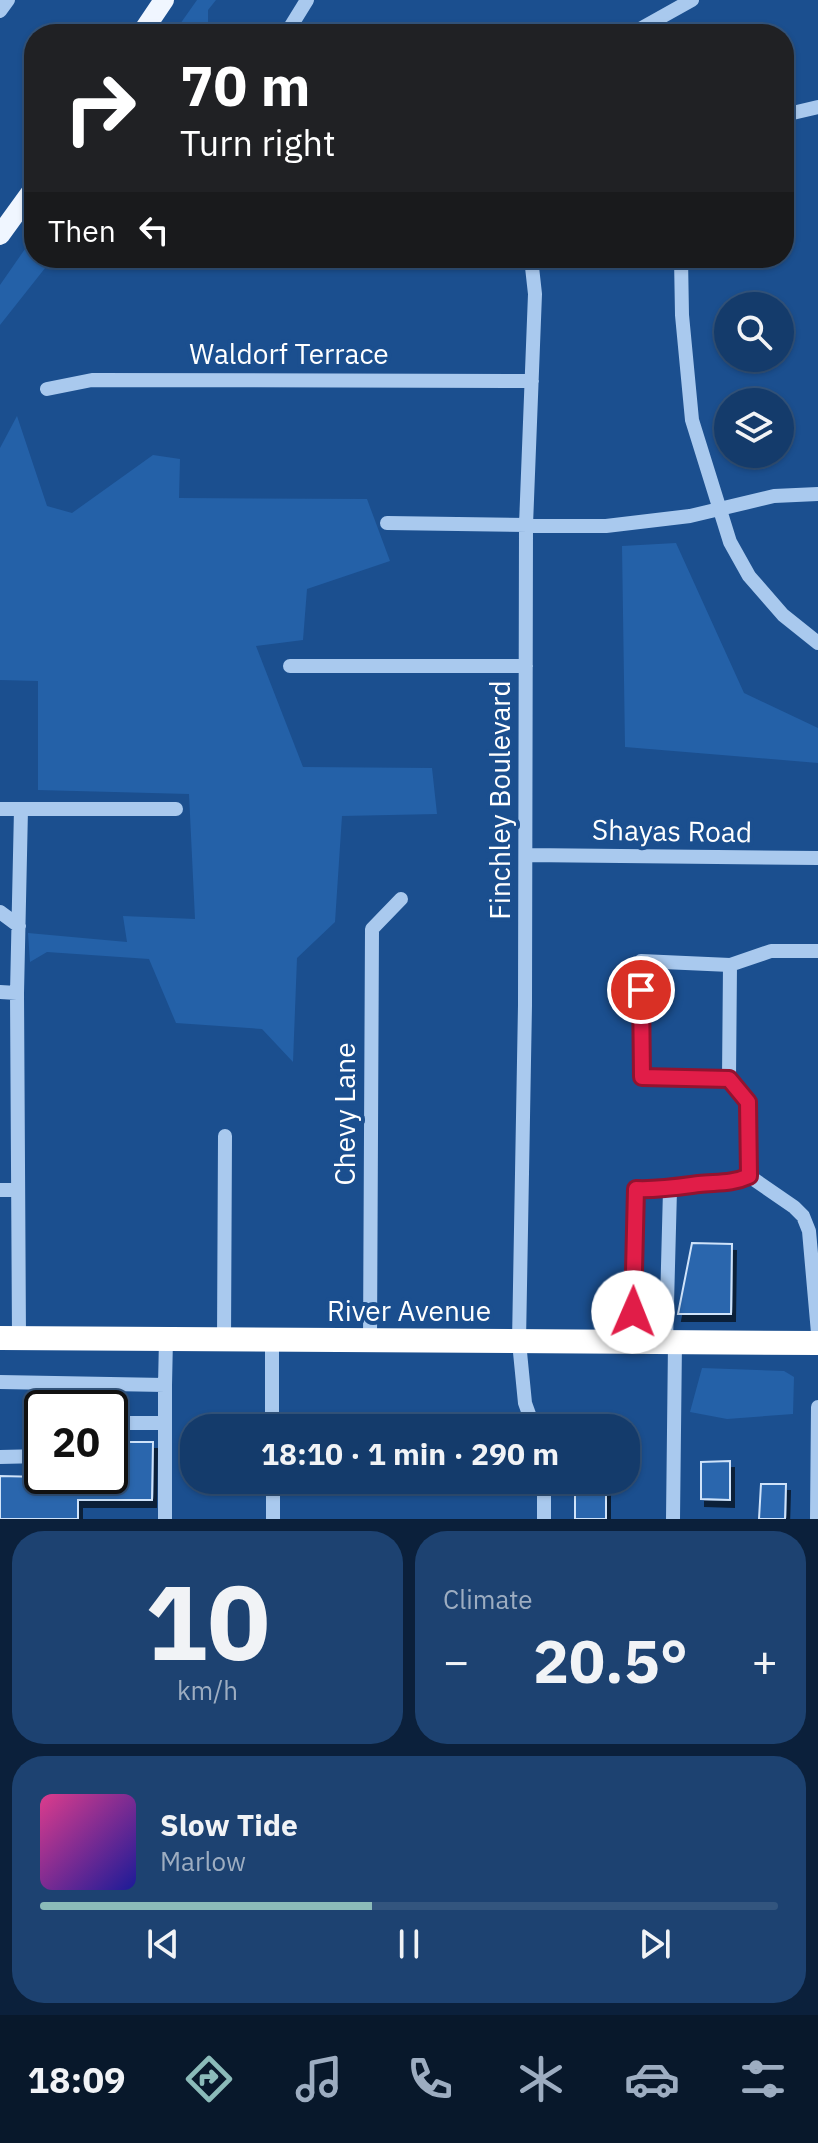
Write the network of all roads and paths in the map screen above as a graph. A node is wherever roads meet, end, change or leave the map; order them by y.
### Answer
1 (8, 0) edge
2 (164, 0) edge
3 (307, 0) edge
4 (692, 0) edge
5 (0, 11) edge
6 (148, 24) edge
7 (292, 24) edge
8 (649, 24) edge
9 (818, 107) edge
10 (794, 113) edge
11 (24, 202) edge
12 (0, 235) edge
13 (532, 268) edge
14 (681, 268) edge
15 (532, 381) junction
16 (47, 389) dead end
17 (818, 494) edge
18 (719, 508) junction
19 (387, 523) dead end
20 (526, 525) junction
21 (818, 643) edge
22 (290, 666) dead end
23 (526, 666) junction
24 (0, 809) edge
25 (21, 809) junction
26 (176, 809) dead end
27 (526, 855) junction
28 (818, 858) edge
29 (401, 899) dead end
30 (0, 912) edge
31 (19, 926) junction
32 (818, 951) edge
33 (730, 965) junction
34 (0, 992) edge
35 (17, 993) junction
36 (729, 1079) junction
37 (225, 1136) dead end
38 (749, 1176) junction
39 (0, 1190) edge
40 (18, 1190) junction
41 (670, 1190) junction
42 (818, 1333) edge
43 (9, 1338) edge
44 (166, 1339) junction
45 (224, 1340) junction
46 (272, 1340) junction
47 (370, 1341) junction
48 (519, 1342) junction
49 (632, 1342) junction
50 (671, 1342) junction
51 (818, 1343) edge
52 (0, 1382) edge
53 (165, 1385) junction
54 (818, 1407) edge
55 (272, 1414) edge
56 (529, 1414) edge
57 (128, 1423) edge
58 (165, 1423) junction
59 (24, 1456) edge
60 (0, 1457) edge
61 (273, 1494) edge
62 (544, 1494) edge
63 (165, 1519) edge
64 (273, 1519) edge
65 (544, 1519) edge
66 (673, 1519) edge
67 (817, 1519) edge

1 - 5 street
2 - 6 main road
3 - 7 street
4 - 8 street
9 - 10 street
11 - 12 main road
13 - 15 street, Finchley Boulevard
14 - 18 street
15 - 16 street, Waldorf Terrace
15 - 20 street, Finchley Boulevard
17 - 18 street
18 - 20 street
18 - 21 street
19 - 20 street
20 - 23 street, Finchley Boulevard
22 - 23 street
23 - 27 street, Finchley Boulevard
24 - 25 street
25 - 26 street
25 - 31 street
27 - 28 street, Shayas Road
27 - 48 street, Finchley Boulevard
29 - 47 street, Chevy Lane
30 - 31 street
31 - 35 street
32 - 33 street
33 - 36 street
33 - 36 street
34 - 35 street
35 - 40 street
36 - 38 street
37 - 45 street
38 - 41 street
38 - 42 street
39 - 40 street
40 - 43 street
41 - 49 street
41 - 50 street
43 - 44 highway, River Avenue
44 - 45 highway, River Avenue
44 - 53 street
45 - 46 highway, River Avenue
46 - 47 highway, River Avenue
46 - 55 street
47 - 48 highway, River Avenue
48 - 49 highway, River Avenue
48 - 56 street, Finchley Boulevard
49 - 50 highway, River Avenue
50 - 51 highway, River Avenue
50 - 66 street
52 - 53 street
53 - 58 street
54 - 67 street
57 - 58 street
58 - 63 street
59 - 60 street
61 - 64 street
62 - 65 street

